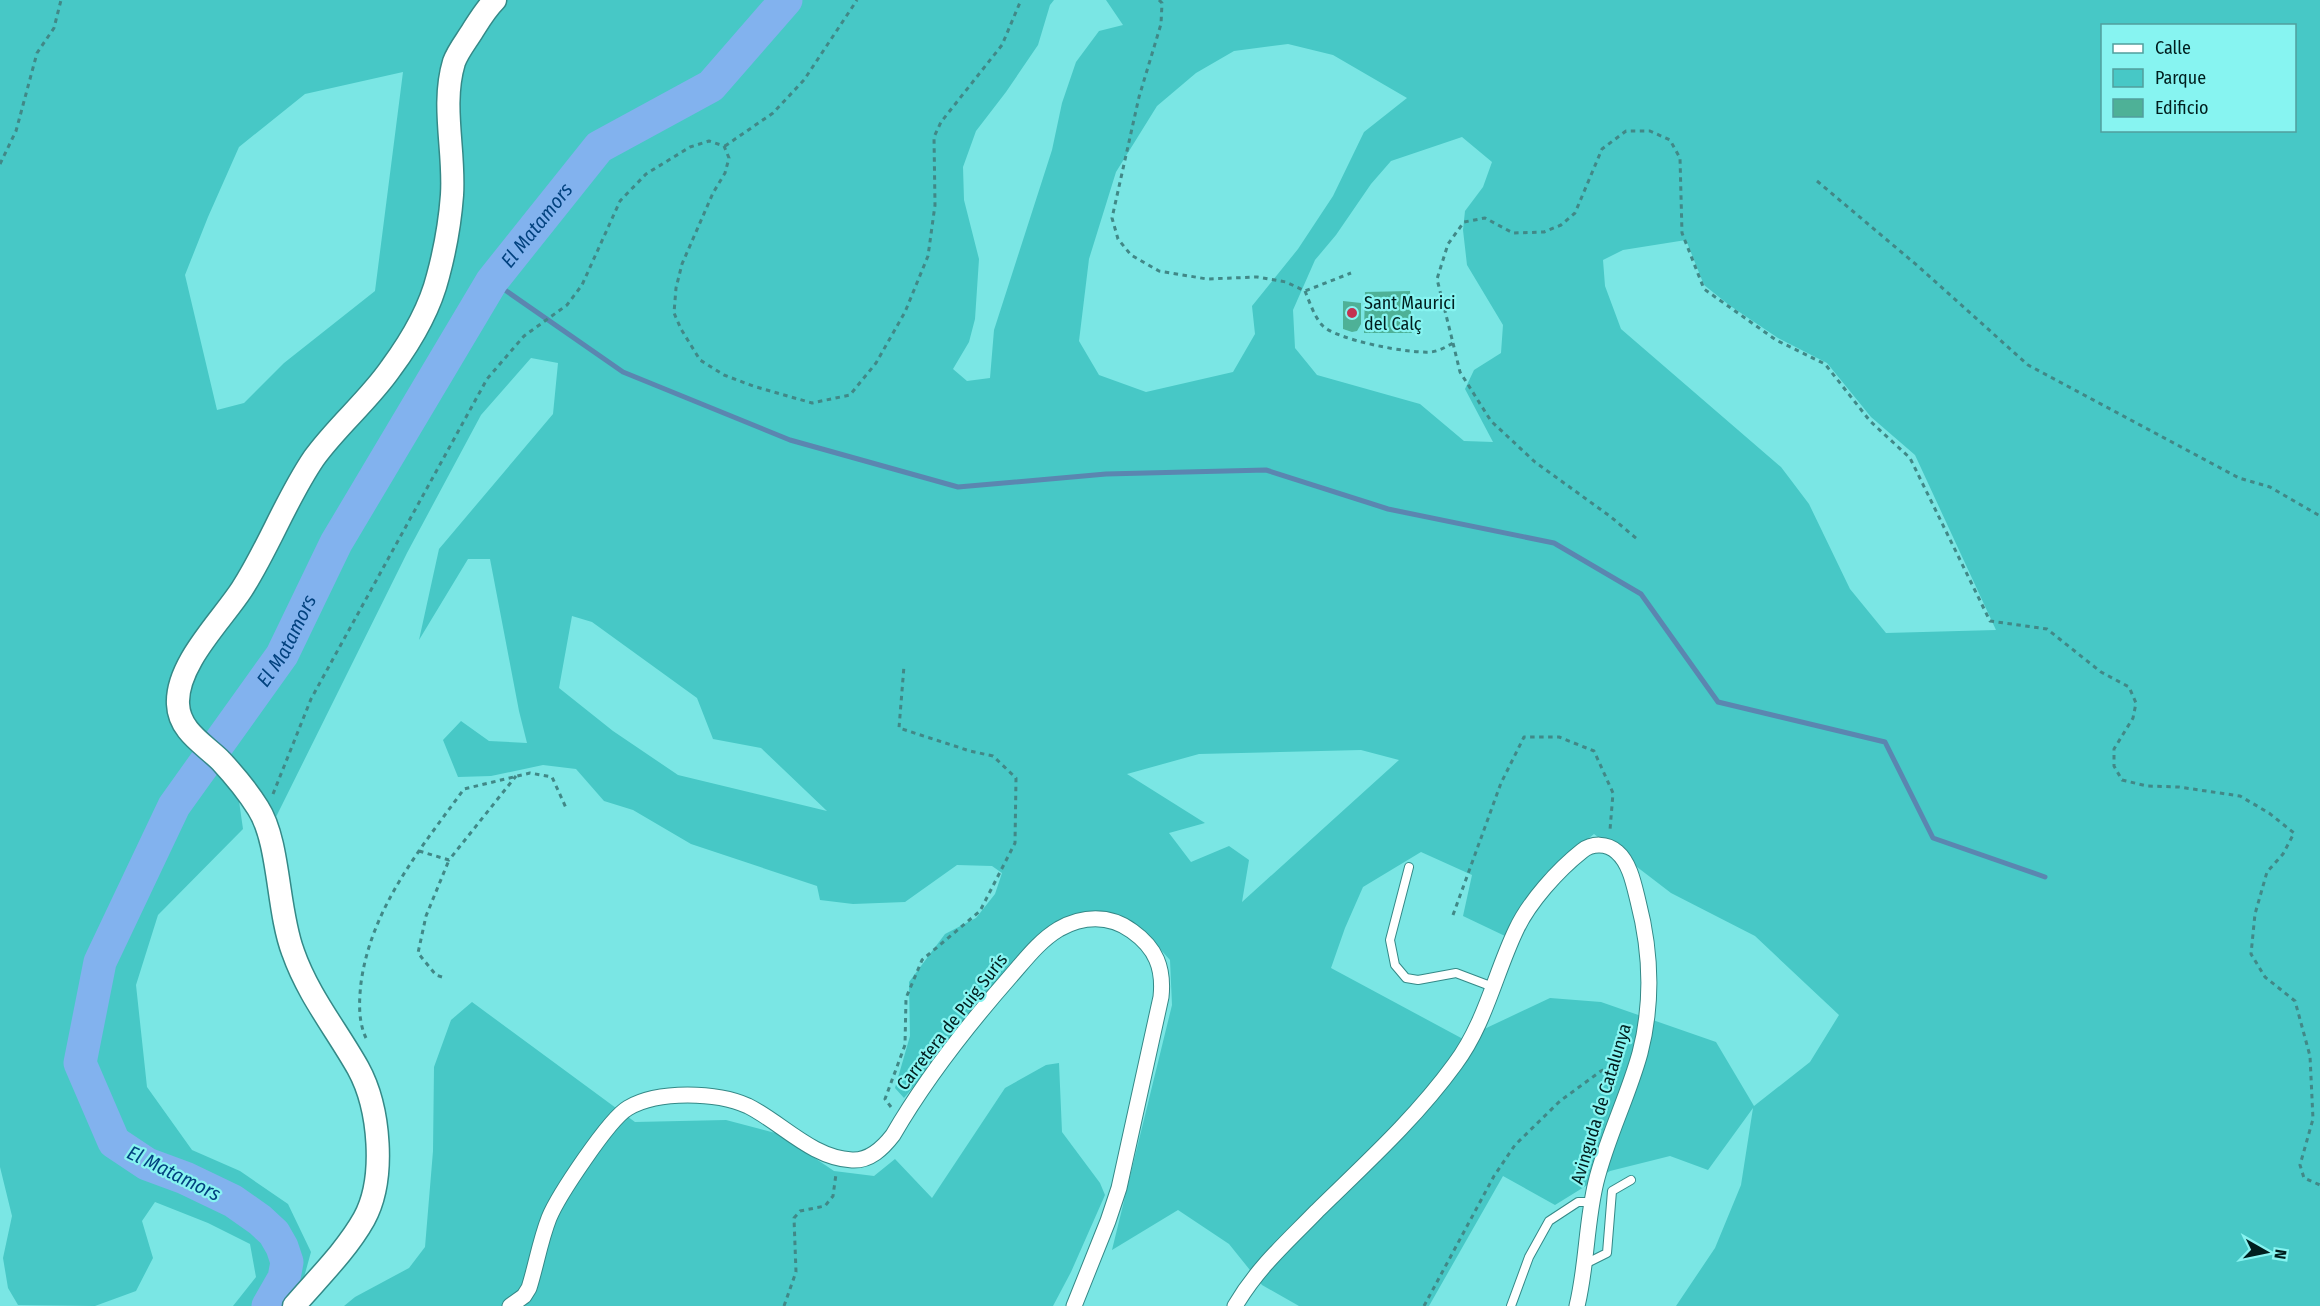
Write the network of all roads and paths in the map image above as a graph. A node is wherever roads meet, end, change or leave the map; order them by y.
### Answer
1 (60, 0) edge
2 (495, 0) edge
3 (857, 0) edge
4 (1021, 0) edge
5 (1159, 0) edge
6 (724, 146) junction
7 (0, 164) edge
8 (1817, 181) dead end
9 (1351, 273) dead end
10 (1305, 291) junction
11 (1453, 343) junction
12 (2320, 516) edge
13 (1637, 539) dead end
14 (904, 666) dead end
15 (516, 776) junction
16 (567, 810) dead end
17 (263, 818) junction
18 (1609, 847) junction
19 (419, 851) junction
20 (449, 860) junction
21 (1408, 867) dead end
22 (1453, 915) dead end
23 (442, 977) dead end
24 (1493, 987) junction
25 (367, 1041) dead end
26 (1640, 1053) junction
27 (902, 1120) junction
28 (839, 1158) junction
29 (1631, 1180) dead end
30 (2320, 1185) edge
31 (1592, 1202) junction
32 (1585, 1264) junction
33 (294, 1306) edge
34 (510, 1306) edge
35 (784, 1306) edge
36 (1074, 1306) edge
37 (1235, 1306) edge
38 (1424, 1306) edge
39 (1511, 1306) edge
40 (1577, 1306) edge

1 - 7 path
2 - 17 street
3 - 6 path
4 - 6 path
5 - 10 path
6 - 17 path
8 - 12 path
9 - 10 path
10 - 11 path
11 - 13 path
11 - 30 path
14 - 27 path
15 - 16 path
15 - 19 path
15 - 20 path
17 - 33 street
18 - 22 path
18 - 24 street
18 - 26 street, Avinguda de Catalunya
19 - 20 path
19 - 25 path
20 - 23 path
21 - 24 lane
24 - 37 street
26 - 31 street, Avinguda de Catalunya
26 - 38 path
27 - 28 street, Carretera de Puig Surís
27 - 36 street, Carretera de Puig Surís
28 - 34 street, Carretera de Puig Surís
28 - 35 path
29 - 32 lane
31 - 32 street, Avinguda de Catalunya
31 - 39 lane
32 - 40 street, Avinguda de Catalunya

